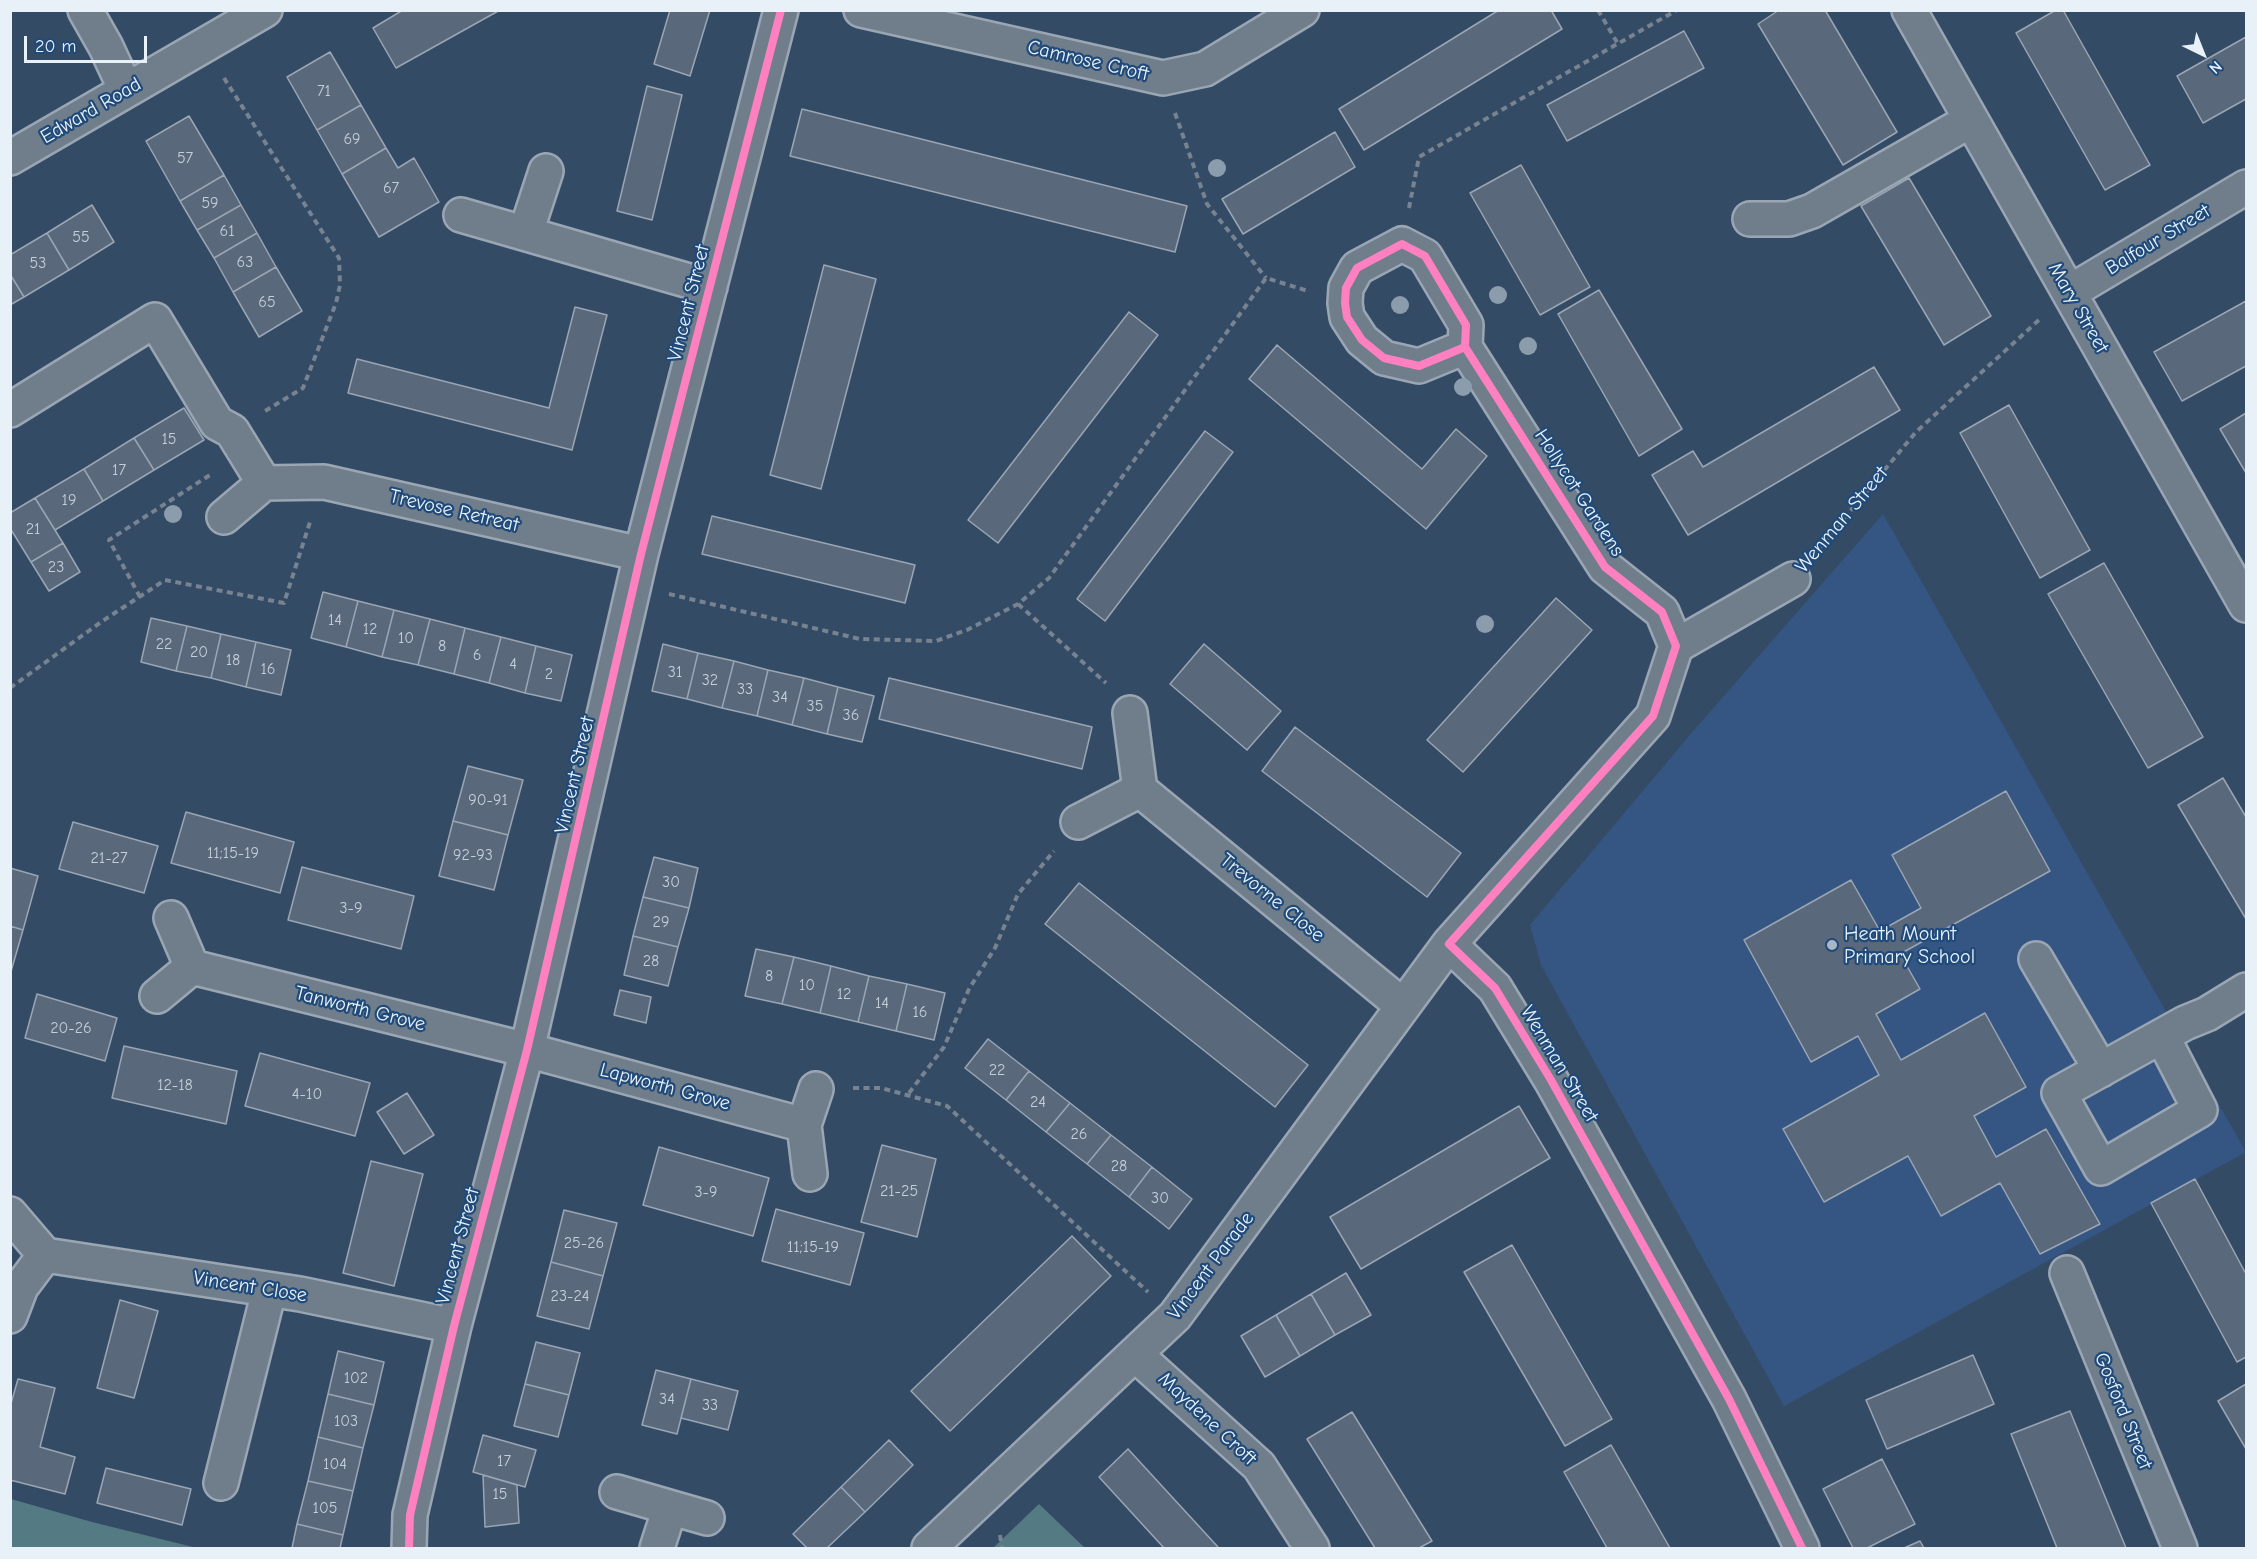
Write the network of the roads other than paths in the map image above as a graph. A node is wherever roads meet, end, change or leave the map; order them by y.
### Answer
1 (85, 10) edge
2 (265, 10) edge
3 (781, 10) edge
4 (861, 10) edge
5 (1302, 10) edge
6 (1909, 10) edge
7 (126, 90) junction
8 (1971, 120) junction
9 (10, 158) edge
10 (546, 171) dead end
11 (2247, 187) edge
12 (461, 215) dead end
13 (1750, 219) dead end
14 (526, 232) junction
15 (710, 287) junction
16 (2070, 292) junction
17 (1464, 347) junction
18 (10, 410) edge
19 (264, 483) junction
20 (224, 518) dead end
21 (641, 554) junction
22 (1793, 579) road end
23 (2247, 605) edge
24 (1676, 646) junction
25 (1130, 713) road end
26 (1140, 790) junction
27 (1078, 822) road end
28 (171, 918) dead end
29 (1449, 944) junction
30 (2037, 959) dead end
31 (192, 968) junction
32 (2247, 990) edge
33 (157, 996) dead end
34 (1403, 1006) junction
35 (2162, 1036) junction
36 (527, 1050) junction
37 (2101, 1070) junction
38 (816, 1089) road end
39 (804, 1125) junction
40 (810, 1174) dead end
41 (10, 1214) edge
42 (45, 1255) junction
43 (2067, 1273) dead end
44 (269, 1291) junction
45 (10, 1316) edge
46 (454, 1326) junction
47 (1136, 1355) junction
48 (221, 1483) dead end
49 (617, 1492) dead end
50 (670, 1508) junction
51 (706, 1518) dead end
52 (409, 1548) edge
53 (657, 1548) edge
54 (929, 1548) edge
55 (1312, 1548) edge
56 (1802, 1548) edge
57 (2180, 1548) edge

1 - 7 street
2 - 7 street, Edward Road
3 - 15 street, Vincent Street
4 - 5 street, Camrose Croft
6 - 8 street, Mary Street
7 - 9 street, Edward Road
8 - 13 street
8 - 16 street, Mary Street
10 - 14 street
11 - 16 street, Balfour Street
12 - 14 street
14 - 15 street
15 - 21 street, Vincent Street
16 - 23 street, Mary Street
17 - 17 street, Hollycot Gardens
17 - 24 street, Hollycot Gardens
18 - 19 street
19 - 20 street
19 - 21 street, Trevose Retreat
21 - 36 street, Vincent Street
22 - 24 street, Wenman Street
24 - 29 street
25 - 26 street
26 - 27 street
26 - 34 street, Trevorne Close
28 - 31 street
29 - 34 street, Vincent Parade
29 - 56 street, Wenman Street
30 - 37 street
31 - 33 street
31 - 36 street, Tanworth Grove
32 - 35 street
34 - 47 street, Vincent Parade
35 - 37 street
35 - 37 street
36 - 39 street, Lapworth Grove
36 - 46 street, Vincent Street
38 - 39 street
39 - 40 street
41 - 42 street
42 - 44 street, Vincent Close
42 - 45 street
43 - 57 street, Gosford Street
44 - 46 street, Vincent Close
44 - 48 street
46 - 52 street, Vincent Street
47 - 54 street, Vincent Parade
47 - 55 street, Maydene Croft
49 - 50 street
50 - 51 street
50 - 53 street

